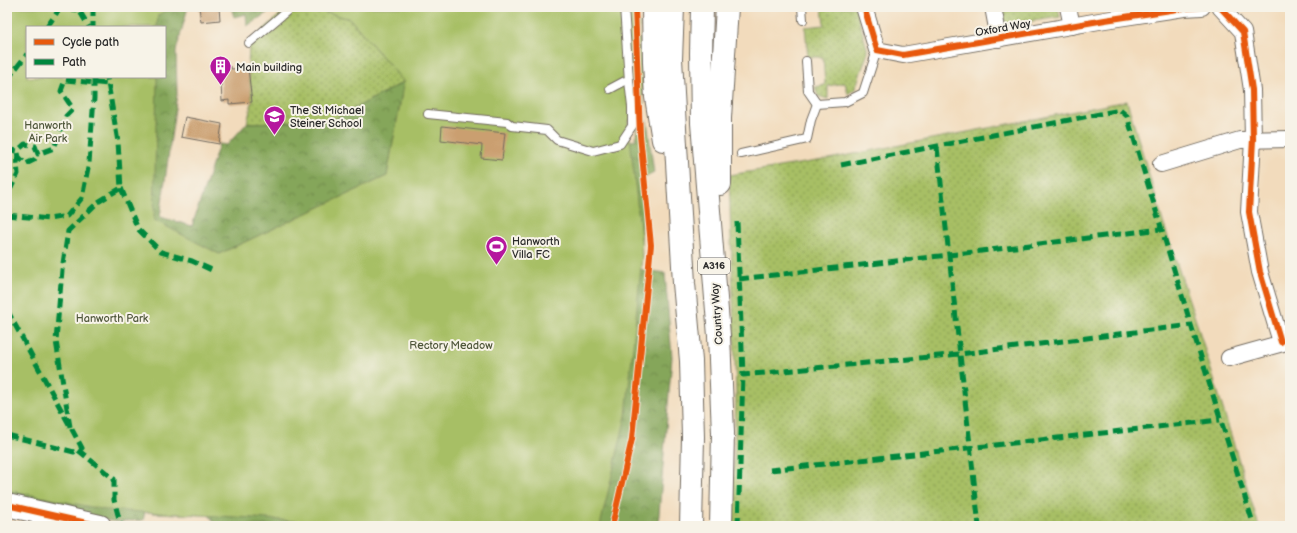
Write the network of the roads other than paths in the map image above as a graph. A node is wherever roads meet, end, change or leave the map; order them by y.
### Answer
1 (288, 7) edge
2 (624, 7) edge
3 (653, 7) edge
4 (673, 7) edge
5 (702, 7) edge
6 (727, 7) edge
7 (802, 7) edge
8 (864, 7) edge
9 (993, 7) edge
10 (1068, 7) edge
11 (1202, 7) edge
12 (1220, 7) edge
13 (1184, 8) edge
14 (803, 20) dead end
15 (1072, 26) junction
16 (999, 39) junction
17 (249, 43) dead end
18 (876, 50) junction
19 (806, 61) dead end
20 (629, 81) junction
21 (610, 89) dead end
22 (816, 104) junction
23 (428, 114) dead end
24 (1253, 139) junction
25 (1290, 139) edge
26 (741, 154) dead end
27 (1161, 164) dead end
28 (684, 283) junction
29 (720, 336) junction
30 (1286, 342) edge
31 (1229, 358) dead end
32 (7, 506) edge
33 (100, 526) edge
34 (691, 526) edge
35 (721, 526) edge

1 - 17 lane
2 - 20 lane
3 - 28 main road
4 - 28 main road, A316
5 - 29 main road, Country Way / A316
6 - 29 main road
7 - 14 lane
8 - 18 street
9 - 16 street, Oxford Way
10 - 15 street
11 - 13 street, Oxford Way
12 - 24 street
13 - 15 street, Oxford Way
15 - 16 street, Oxford Way
16 - 18 street, Oxford Way
18 - 22 lane
19 - 22 lane
20 - 21 lane
20 - 23 lane
22 - 26 lane
24 - 25 street
24 - 27 street
24 - 30 street
28 - 34 main road, A316
29 - 35 main road, Country Way / A316
30 - 31 street
32 - 33 main road

